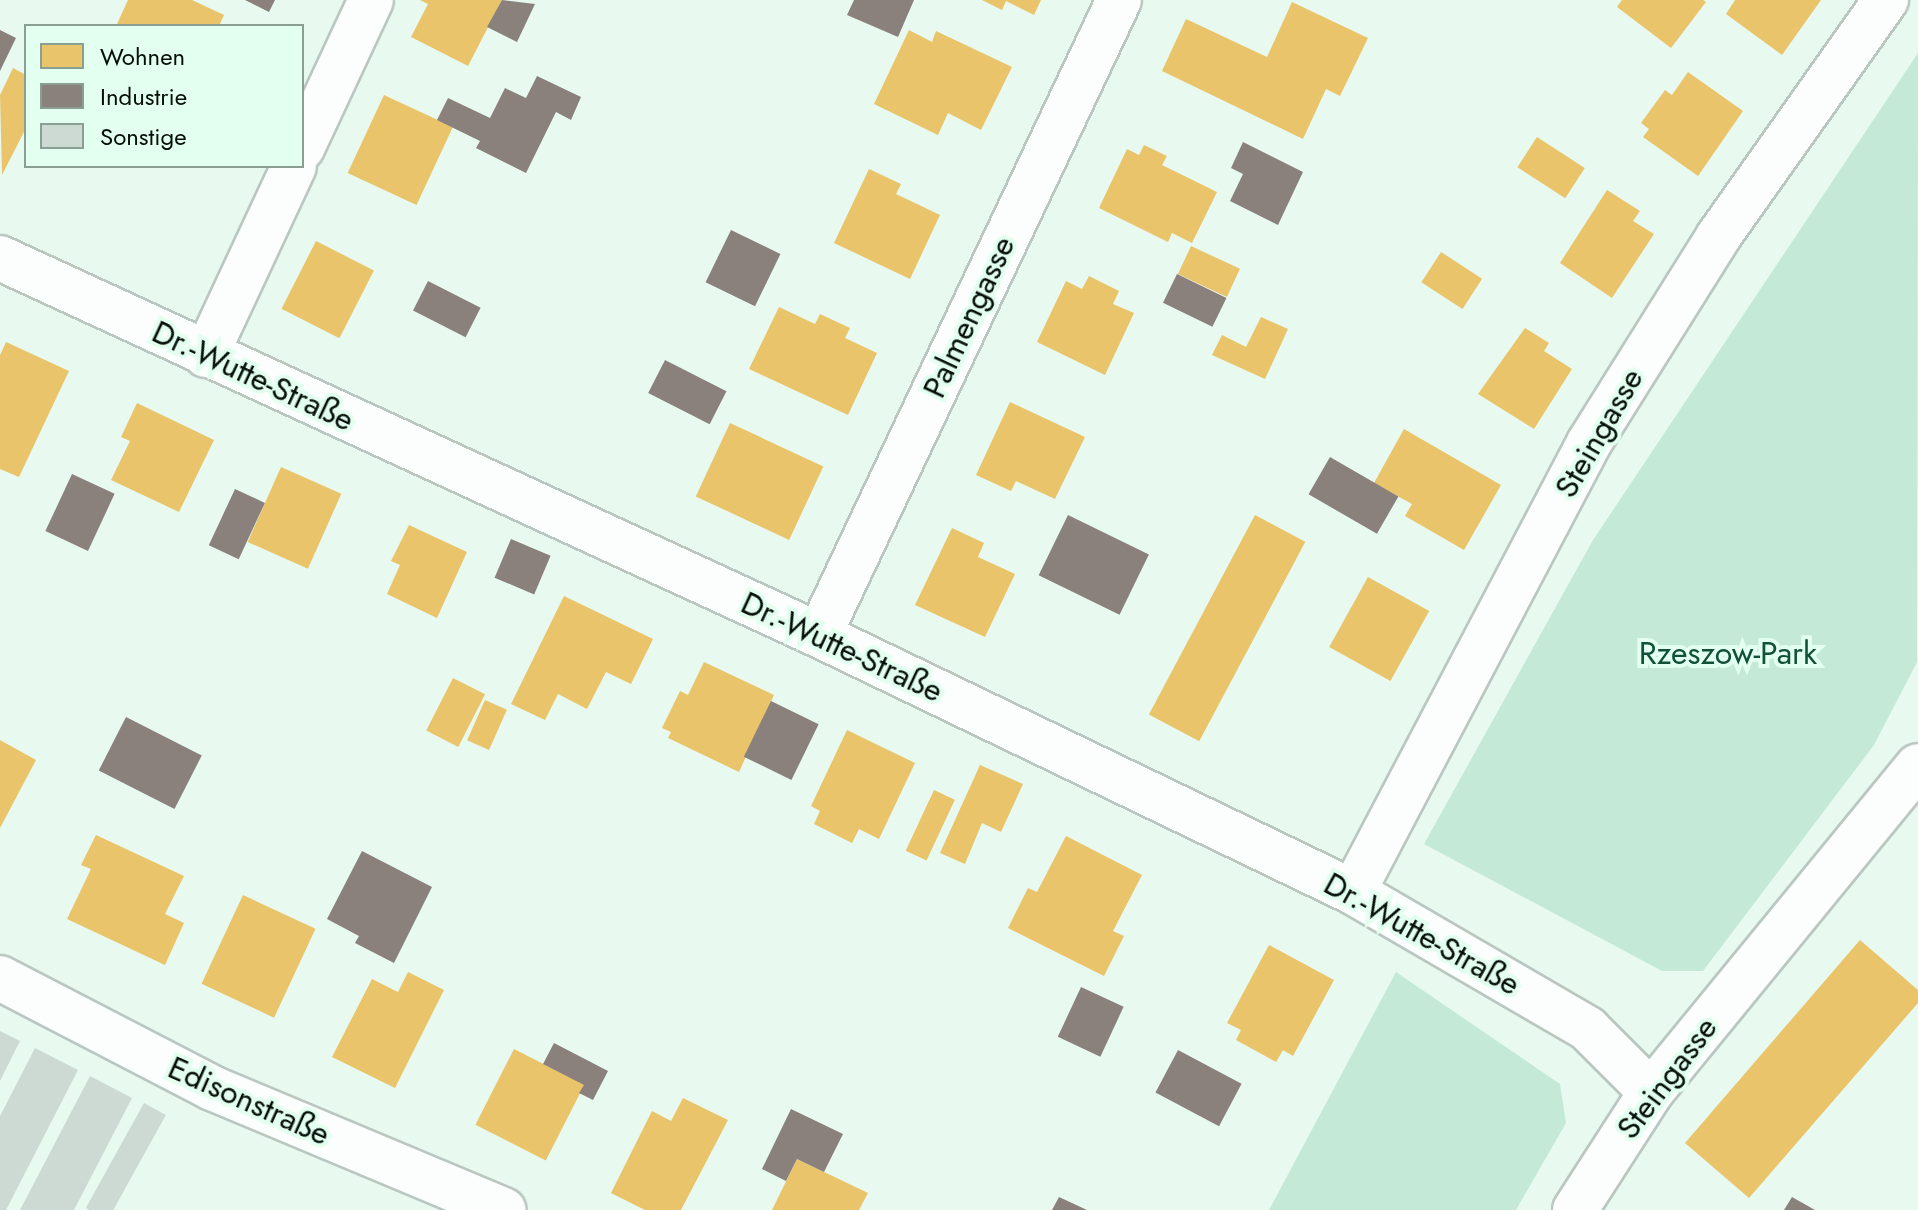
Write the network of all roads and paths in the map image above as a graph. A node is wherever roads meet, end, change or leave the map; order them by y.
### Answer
1 (371, 0) edge
2 (1119, 0) edge
3 (1886, 0) edge
4 (304, 144) edge
5 (293, 168) edge
6 (0, 258) edge
7 (206, 355) junction
8 (819, 635) junction
9 (1918, 766) edge
10 (1353, 892) junction
11 (0, 978) edge
12 (1651, 1092) junction
13 (503, 1210) edge
14 (1575, 1210) edge

1 - 4 street
2 - 8 street, Palmengasse
3 - 10 street, Steingasse
5 - 7 street
6 - 7 street, Dr.-Wutte-Straße
7 - 8 street, Dr.-Wutte-Straße
8 - 10 street, Dr.-Wutte-Straße
9 - 12 street, Steingasse
10 - 12 street, Dr.-Wutte-Straße
11 - 13 street, Edisonstraße
12 - 14 street, Steingasse

